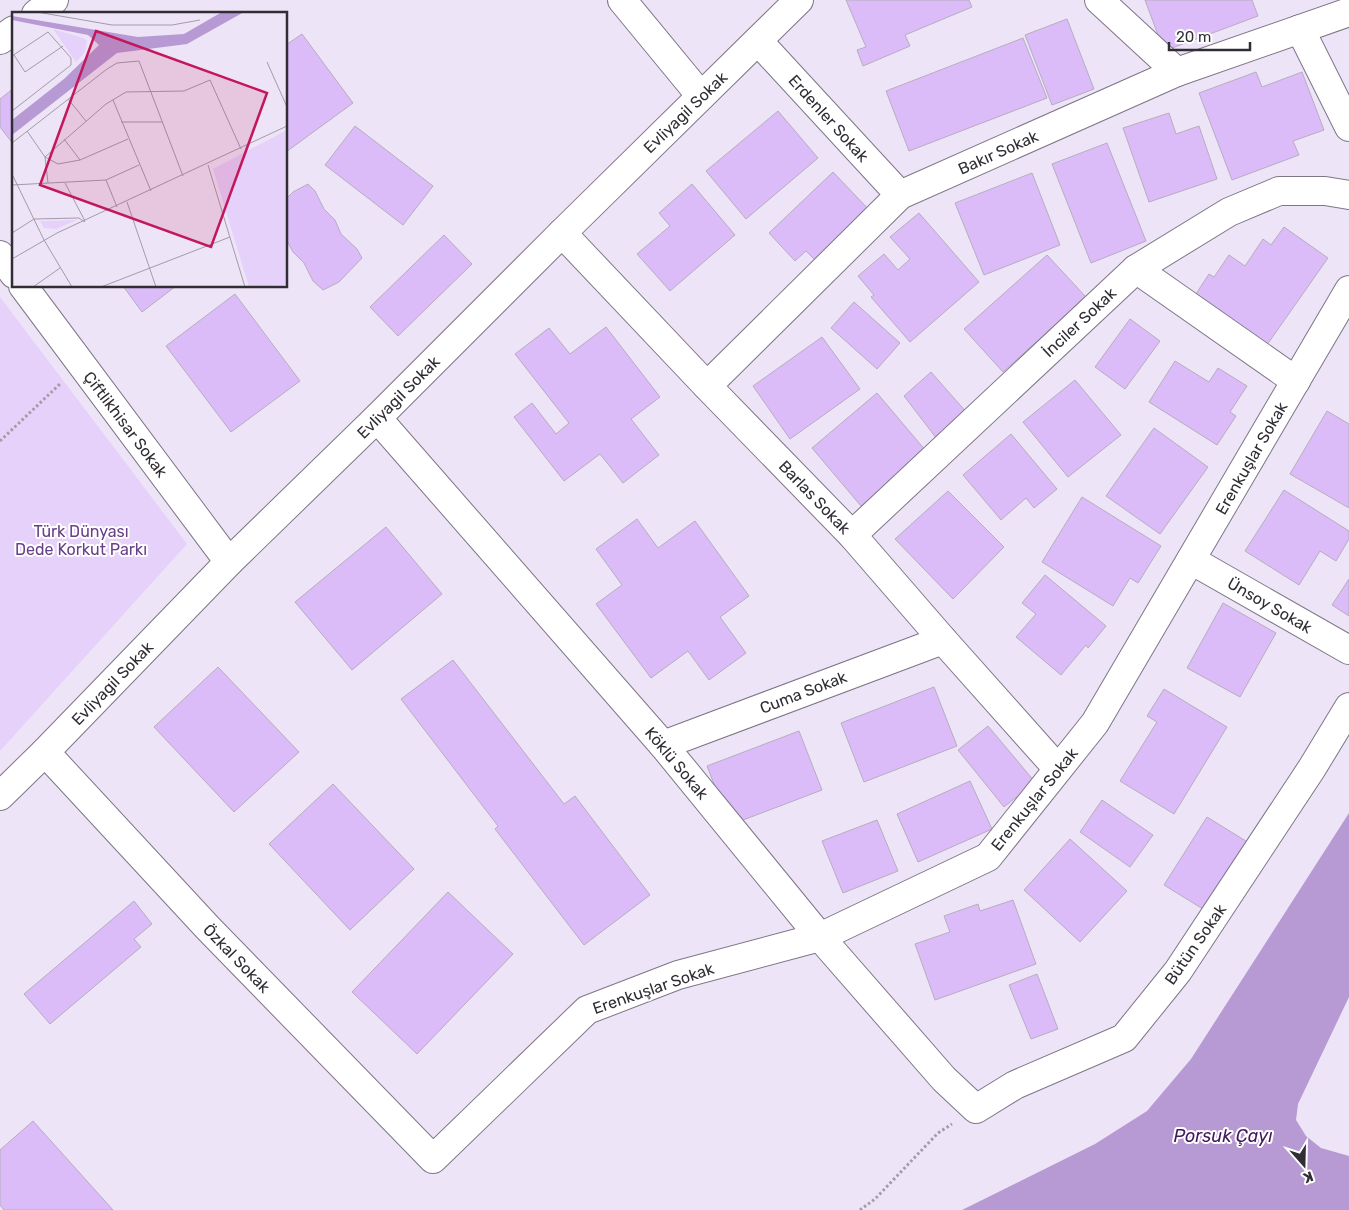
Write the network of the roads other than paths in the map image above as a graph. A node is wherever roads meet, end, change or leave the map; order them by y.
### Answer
1 (54, 0) edge
2 (622, 0) edge
3 (799, 0) edge
4 (1100, 0) edge
5 (39, 12) edge
6 (1349, 12) edge
7 (1300, 29) junction
8 (12, 31) edge
9 (0, 40) edge
10 (758, 41) junction
11 (1177, 72) junction
12 (701, 96) junction
13 (1349, 126) edge
14 (1349, 195) edge
15 (900, 196) junction
16 (562, 233) junction
17 (0, 255) edge
18 (1136, 269) junction
19 (12, 271) edge
20 (24, 288) edge
21 (1349, 290) edge
22 (1296, 381) junction
23 (707, 386) junction
24 (378, 418) junction
25 (852, 536) junction
26 (1191, 560) junction
27 (229, 562) junction
28 (943, 640) junction
29 (1349, 650) edge
30 (1349, 707) edge
31 (662, 745) junction
32 (44, 752) junction
33 (1058, 769) junction
34 (0, 796) edge
35 (820, 937) junction
36 (976, 1109) joint
37 (433, 1159) joint

1 - 5 street
2 - 12 street
3 - 10 street, Evliyagil Sokak
4 - 11 street
6 - 7 street, Bakır Sokak
7 - 11 street, Bakır Sokak
7 - 13 street
8 - 9 street
10 - 12 street, Evliyagil Sokak
10 - 15 street, Erdenler Sokak
11 - 15 street, Bakır Sokak
12 - 16 street, Evliyagil Sokak
14 - 18 street, İnciler Sokak
15 - 23 street, Bakır Sokak
16 - 23 street, Barlas Sokak
16 - 24 street, Evliyagil Sokak
17 - 19 street
18 - 22 street
18 - 25 street, İnciler Sokak
20 - 27 street, Çiftlikhisar Sokak
21 - 22 street, Erenkuşlar Sokak
22 - 26 street, Erenkuşlar Sokak
23 - 25 street, Barlas Sokak
24 - 27 street, Evliyagil Sokak
24 - 31 street, Köklü Sokak
25 - 28 street, Barlas Sokak
26 - 29 street, Ünsoy Sokak
26 - 33 street, Erenkuşlar Sokak
27 - 32 street, Evliyagil Sokak
28 - 31 street, Cuma Sokak
28 - 33 street, Barlas Sokak
30 - 36 street, Bütün Sokak
31 - 35 street, Köklü Sokak
32 - 34 street, Evliyagil Sokak
32 - 37 street, Özkal Sokak
33 - 35 street, Erenkuşlar Sokak
35 - 36 street, Köklü Sokak
35 - 37 street, Erenkuşlar Sokak

